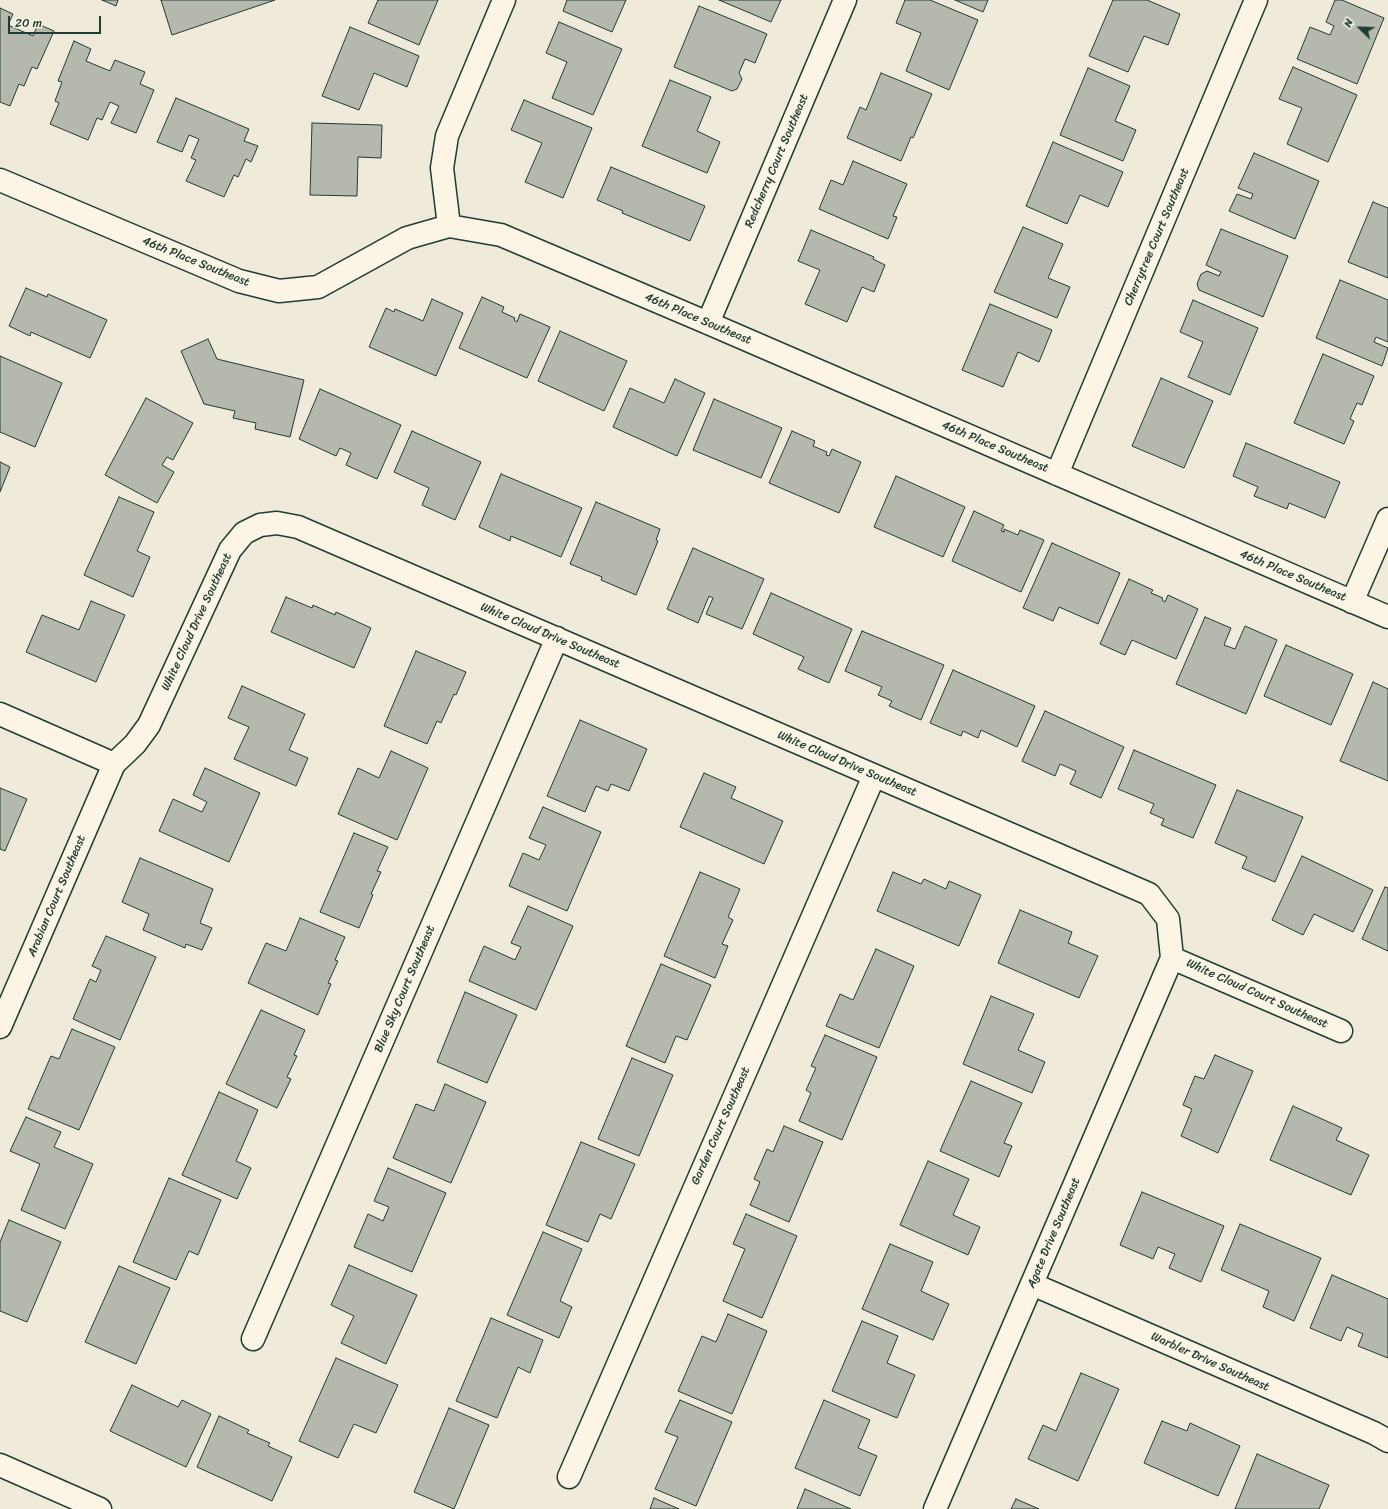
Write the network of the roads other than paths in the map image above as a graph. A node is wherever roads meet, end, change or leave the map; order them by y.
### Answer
1 (504, 0) edge
2 (845, 0) edge
3 (1256, 0) edge
4 (0, 180) edge
5 (449, 226) junction
6 (708, 323) junction
7 (1057, 474) junction
8 (1388, 519) edge
9 (1352, 602) junction
10 (1388, 617) edge
11 (557, 638) junction
12 (0, 714) edge
13 (114, 764) junction
14 (874, 776) junction
15 (1172, 958) junction
16 (0, 1027) edge
17 (1341, 1031) dead end
18 (1032, 1284) junction
19 (253, 1339) dead end
20 (1381, 1437) edge
21 (0, 1465) edge
22 (569, 1477) dead end
23 (100, 1509) edge
24 (935, 1509) edge

1 - 5 street
2 - 6 street, Redcherry Court Southeast
3 - 7 street, Cherrytree Court Southeast
4 - 5 street, 46th Place Southeast
5 - 6 street, 46th Place Southeast
6 - 7 street, 46th Place Southeast
7 - 9 street, 46th Place Southeast
8 - 9 street
9 - 10 street, 46th Place Southeast
11 - 13 street, White Cloud Drive Southeast
11 - 14 street, White Cloud Drive Southeast
11 - 19 street, Blue Sky Court Southeast
12 - 13 street
13 - 16 street, Arabian Court Southeast
14 - 15 street, White Cloud Drive Southeast
14 - 22 street, Garden Court Southeast
15 - 17 street, White Cloud Court Southeast
15 - 18 street, Agate Drive Southeast
18 - 20 street, Warbler Drive Southeast
18 - 24 street, Agate Drive Southeast
21 - 23 street

